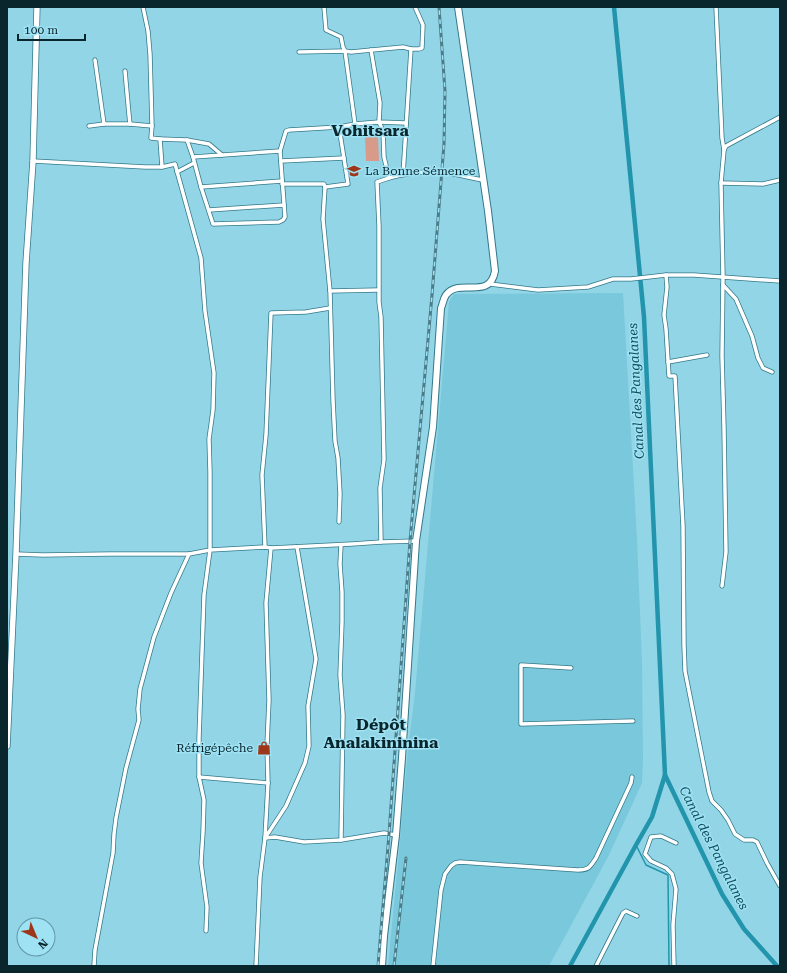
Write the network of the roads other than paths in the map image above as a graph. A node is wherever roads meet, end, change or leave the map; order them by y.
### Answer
1 (37, 7) edge
2 (143, 7) edge
3 (324, 7) edge
4 (415, 7) edge
5 (458, 7) edge
6 (716, 7) edge
7 (411, 49) junction
8 (371, 50) junction
9 (346, 51) junction
10 (299, 52) dead end
11 (95, 60) dead end
12 (125, 71) dead end
13 (780, 117) edge
14 (379, 122) junction
15 (406, 123) junction
16 (104, 124) junction
17 (130, 124) junction
18 (355, 124) junction
19 (88, 126) dead end
20 (152, 126) junction
21 (339, 128) junction
22 (160, 139) junction
23 (186, 140) junction
24 (724, 150) junction
25 (280, 151) junction
26 (222, 155) junction
27 (193, 157) junction
28 (344, 158) junction
29 (33, 161) junction
30 (281, 161) junction
31 (194, 163) junction
32 (162, 167) junction
33 (177, 172) junction
34 (403, 175) junction
35 (390, 178) junction
36 (483, 180) junction
37 (780, 180) edge
38 (282, 182) junction
39 (721, 183) junction
40 (201, 187) junction
41 (325, 187) junction
42 (284, 205) junction
43 (209, 210) junction
44 (666, 275) junction
45 (723, 277) junction
46 (780, 281) edge
47 (490, 284) junction
48 (723, 284) junction
49 (378, 290) junction
50 (330, 291) junction
51 (330, 308) junction
52 (708, 355) dead end
53 (668, 362) junction
54 (772, 372) dead end
55 (339, 522) dead end
56 (416, 541) junction
57 (381, 542) junction
58 (341, 545) junction
59 (265, 547) junction
60 (297, 547) junction
61 (271, 548) junction
62 (210, 550) junction
63 (16, 554) junction
64 (189, 554) junction
65 (722, 586) dead end
66 (571, 668) dead end
67 (633, 721) dead end
68 (7, 746) edge
69 (199, 777) junction
70 (632, 777) dead end
71 (268, 783) junction
72 (396, 835) junction
73 (265, 838) junction
74 (341, 840) junction
75 (676, 843) dead end
76 (780, 886) edge
77 (637, 916) dead end
78 (206, 931) dead end
79 (94, 966) edge
80 (256, 966) edge
81 (382, 966) edge
82 (433, 966) edge
83 (596, 966) edge
84 (674, 966) edge

1 - 29 main road
2 - 20 street
3 - 9 street
4 - 7 street
5 - 36 main road
6 - 24 street
7 - 8 street
7 - 15 street
8 - 9 street
8 - 14 street
9 - 10 street
9 - 18 street
11 - 16 street
12 - 17 street
13 - 24 street
14 - 15 street
14 - 18 street
14 - 35 street
15 - 34 street
16 - 17 street
16 - 19 street
17 - 20 street
18 - 21 street
20 - 22 street
21 - 25 street
21 - 28 street
22 - 23 street
22 - 32 street
23 - 26 street
23 - 27 street
24 - 39 street
25 - 26 street
25 - 30 street
26 - 27 street
27 - 31 street
28 - 30 street
28 - 41 street
29 - 32 street
29 - 63 main road
30 - 38 street
31 - 33 street
31 - 40 street
32 - 33 street
33 - 62 street
34 - 35 street
34 - 36 street
35 - 49 street
36 - 47 main road
37 - 39 street
38 - 40 street
38 - 41 street
38 - 42 street
39 - 45 street
40 - 43 street
41 - 50 street
42 - 43 street
42 - 43 street
44 - 45 street
44 - 47 street
44 - 53 street
45 - 46 street
45 - 48 street
47 - 56 main road
48 - 54 street
48 - 65 street
49 - 50 street
49 - 57 street
50 - 51 street
51 - 55 street
51 - 59 street
52 - 53 street
53 - 76 street
56 - 57 street
56 - 72 main road
57 - 58 street
58 - 60 street
58 - 74 street
59 - 61 street
59 - 62 street
60 - 61 street
60 - 73 street
61 - 71 street
62 - 64 street
62 - 69 street
63 - 64 street
63 - 68 main road
64 - 79 street
66 - 67 street
69 - 71 street
69 - 78 street
70 - 82 street
71 - 73 street
72 - 74 street
72 - 81 main road
73 - 74 street
73 - 80 street
75 - 84 street
77 - 83 street

